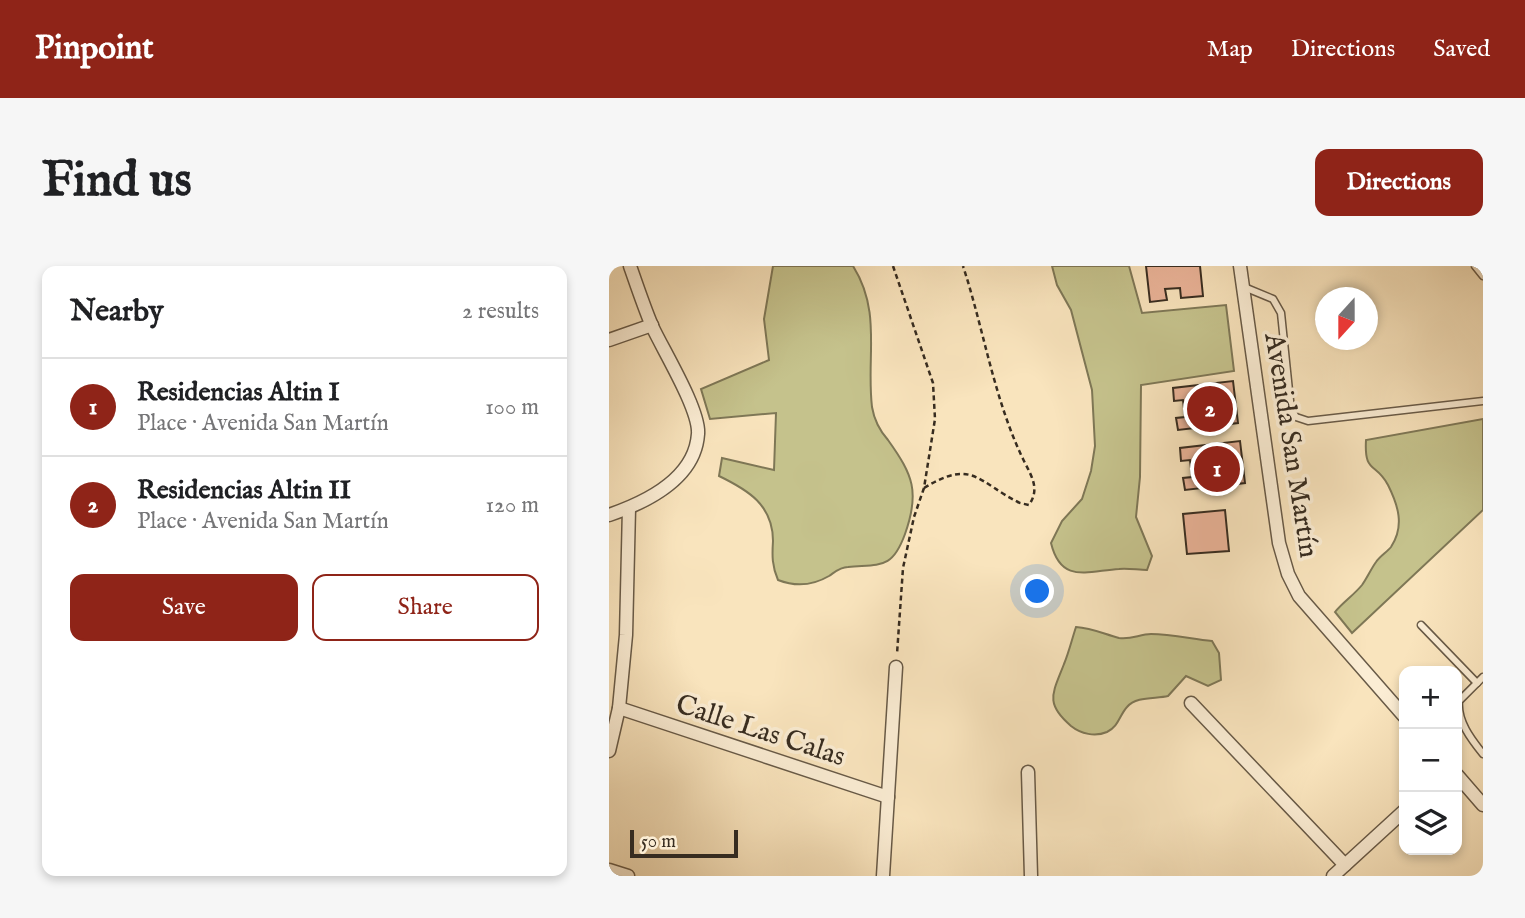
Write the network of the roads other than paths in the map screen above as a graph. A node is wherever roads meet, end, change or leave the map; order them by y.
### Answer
1 (630, 266) edge
2 (1240, 266) edge
3 (1475, 266) edge
4 (1483, 276) edge
5 (1244, 288) junction
6 (652, 325) junction
7 (609, 340) edge
8 (1483, 401) edge
9 (629, 508) junction
10 (609, 514) edge
11 (1421, 625) dead end
12 (896, 667) road end
13 (1480, 680) edge
14 (1191, 703) dead end
15 (619, 708) junction
16 (1399, 710) edge
17 (609, 751) edge
18 (1483, 754) edge
19 (1028, 772) dead end
20 (1462, 781) edge
21 (888, 797) junction
22 (1483, 804) edge
23 (1399, 816) edge
24 (1345, 865) junction
25 (609, 870) edge
26 (628, 876) edge
27 (883, 876) edge
28 (1031, 876) edge
29 (1333, 876) edge

1 - 6 street
2 - 5 street, Avenida San Martín
3 - 4 lane
5 - 8 lane
5 - 16 street, Avenida San Martín
6 - 7 street
6 - 9 street
9 - 10 street
9 - 15 street
11 - 13 lane
12 - 21 street
13 - 18 lane
14 - 24 street
15 - 17 street
15 - 21 street, Calle Las Calas
19 - 28 street
20 - 22 street
21 - 27 street
23 - 24 street
24 - 29 street
25 - 26 street

